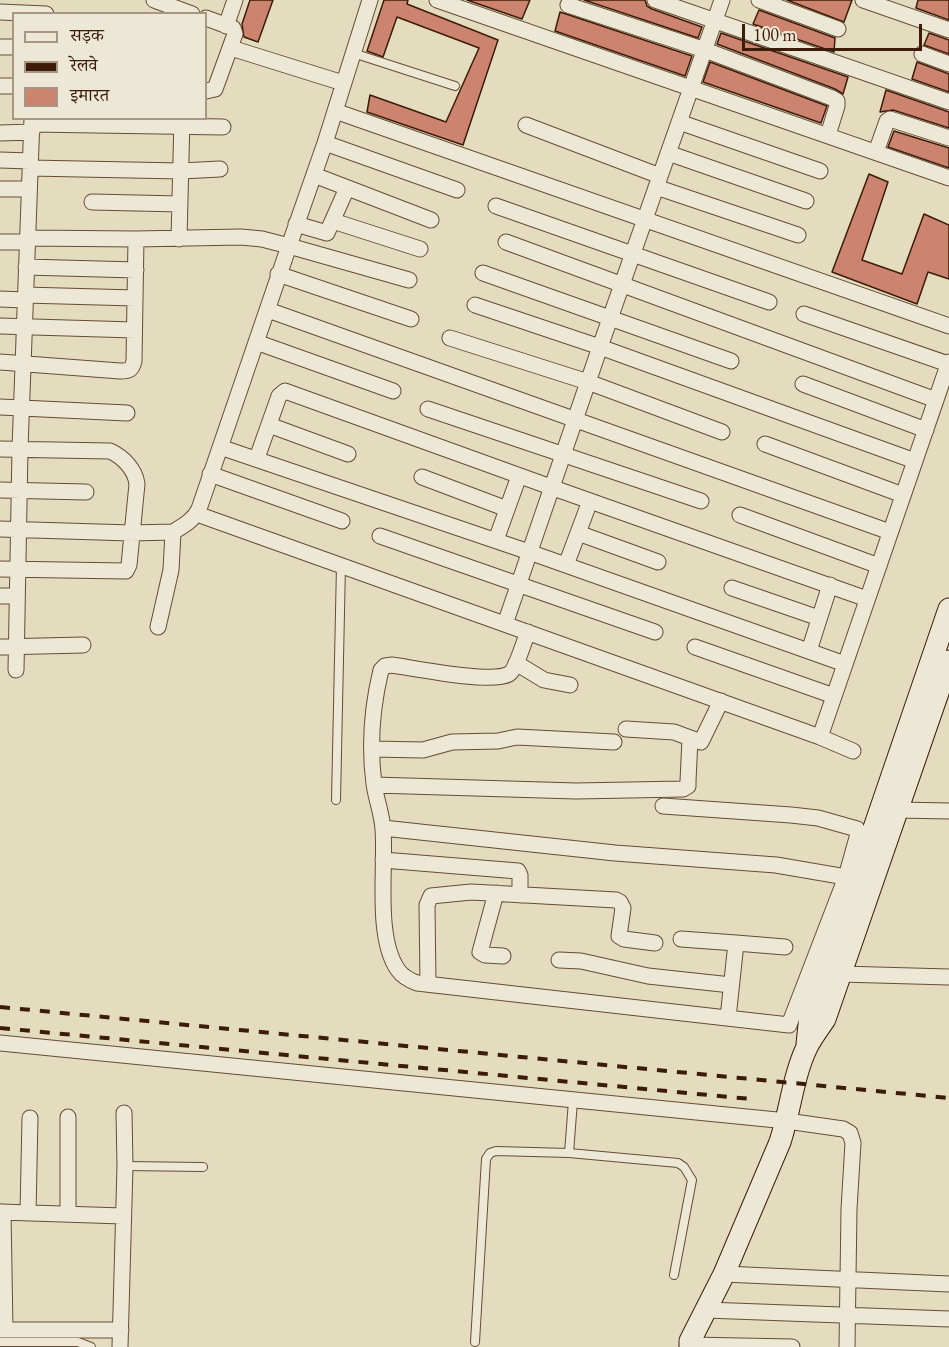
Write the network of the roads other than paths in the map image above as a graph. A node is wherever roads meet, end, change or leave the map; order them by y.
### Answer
1 (154, 0) edge
2 (235, 0) edge
3 (370, 0) edge
4 (437, 0) edge
5 (655, 0) edge
6 (722, 0) edge
7 (759, 0) edge
8 (863, 0) edge
9 (682, 4) edge
10 (568, 5) dead end
11 (187, 12) edge
12 (207, 18) edge
13 (715, 21) junction
14 (226, 26) junction
15 (838, 30) dead end
16 (949, 30) edge
17 (231, 48) junction
18 (705, 50) junction
19 (353, 53) junction
20 (922, 54) dead end
21 (949, 64) edge
22 (343, 83) junction
23 (455, 86) dead end
24 (691, 87) junction
25 (207, 91) edge
26 (949, 102) edge
27 (335, 111) junction
28 (182, 123) edge
29 (679, 123) junction
30 (32, 125) edge
31 (526, 126) dead end
32 (223, 127) dead end
33 (0, 133) edge
34 (828, 135) junction
35 (949, 138) edge
36 (325, 143) junction
37 (876, 152) junction
38 (668, 153) junction
39 (0, 160) edge
40 (30, 164) junction
41 (220, 169) dead end
42 (181, 171) junction
43 (820, 171) dead end
44 (314, 175) junction
45 (949, 178) edge
46 (658, 181) junction
47 (347, 188) junction
48 (0, 189) edge
49 (29, 189) junction
50 (457, 190) dead end
51 (807, 201) dead end
52 (92, 202) dead end
53 (180, 204) junction
54 (496, 206) dead end
55 (431, 220) dead end
56 (645, 220) junction
57 (333, 221) junction
58 (297, 224) junction
59 (798, 235) dead end
60 (136, 239) junction
61 (179, 239) junction
62 (27, 240) junction
63 (0, 242) edge
64 (506, 242) dead end
65 (289, 246) junction
66 (420, 249) dead end
67 (632, 254) junction
68 (26, 267) junction
69 (136, 270) junction
70 (483, 273) dead end
71 (278, 274) junction
72 (409, 280) dead end
73 (622, 284) junction
74 (25, 298) junction
75 (135, 298) junction
76 (0, 299) edge
77 (769, 302) dead end
78 (475, 305) dead end
79 (268, 310) junction
80 (804, 314) dead end
81 (610, 318) junction
82 (411, 319) dead end
83 (0, 326) edge
84 (24, 326) junction
85 (949, 326) edge
86 (134, 330) junction
87 (450, 338) dead end
88 (256, 342) junction
89 (600, 347) junction
90 (731, 361) dead end
91 (0, 362) edge
92 (949, 363) edge
93 (23, 364) junction
94 (588, 382) junction
95 (803, 384) dead end
96 (393, 391) dead end
97 (936, 400) junction
98 (0, 407) edge
99 (21, 408) junction
100 (428, 409) dead end
101 (127, 413) dead end
102 (575, 419) junction
103 (269, 425) junction
104 (926, 430) junction
105 (722, 432) dead end
106 (765, 444) dead end
107 (220, 447) junction
108 (0, 449) edge
109 (20, 449) junction
110 (348, 454) dead end
111 (562, 456) junction
112 (257, 458) junction
113 (915, 461) junction
114 (210, 474) junction
115 (519, 476) junction
116 (422, 477) dead end
117 (552, 488) junction
118 (0, 490) edge
119 (19, 490) junction
120 (86, 492) dead end
121 (903, 495) junction
122 (590, 501) junction
123 (701, 501) dead end
124 (507, 509) junction
125 (197, 514) junction
126 (740, 515) dead end
127 (342, 521) dead end
128 (0, 529) edge
129 (18, 529) junction
130 (173, 532) junction
131 (890, 532) junction
132 (131, 533) junction
133 (578, 533) junction
134 (380, 536) dead end
135 (496, 540) junction
136 (530, 552) junction
137 (658, 562) dead end
138 (341, 565) junction
139 (566, 565) junction
140 (879, 566) junction
141 (0, 569) edge
142 (18, 570) junction
143 (519, 584) junction
144 (830, 585) junction
145 (732, 588) dead end
146 (0, 596) edge
147 (17, 596) junction
148 (867, 599) junction
149 (949, 609) edge
150 (819, 618) junction
151 (505, 624) junction
152 (158, 627) dead end
153 (528, 632) junction
154 (655, 632) dead end
155 (83, 645) dead end
156 (0, 647) edge
157 (694, 647) dead end
158 (16, 648) junction
159 (809, 651) junction
160 (949, 661) edge
161 (516, 663) junction
162 (845, 664) junction
163 (16, 669) dead end
164 (570, 685) dead end
165 (834, 696) junction
166 (944, 696) edge
167 (721, 701) junction
168 (626, 729) dead end
169 (820, 737) junction
170 (690, 739) junction
171 (614, 742) dead end
172 (372, 749) junction
173 (853, 751) dead end
174 (374, 785) junction
175 (336, 800) dead end
176 (663, 806) dead end
177 (898, 810) junction
178 (949, 811) edge
179 (383, 828) junction
180 (383, 860) junction
181 (846, 878) junction
182 (496, 893) junction
183 (520, 895) junction
184 (681, 939) dead end
185 (655, 942) dead end
186 (736, 943) junction
187 (785, 946) dead end
188 (503, 956) dead end
189 (559, 960) dead end
190 (840, 974) junction
191 (949, 977) edge
192 (429, 984) junction
193 (731, 985) junction
194 (728, 1018) junction
195 (0, 1043) edge
196 (807, 1047) junction
197 (573, 1101) junction
198 (124, 1113) dead end
199 (68, 1117) dead end
200 (30, 1118) dead end
201 (787, 1121) junction
202 (569, 1153) junction
203 (124, 1166) junction
204 (203, 1167) dead end
205 (1, 1212) edge
206 (28, 1213) junction
207 (68, 1214) junction
208 (123, 1216) junction
209 (724, 1274) junction
210 (674, 1275) dead end
211 (848, 1279) junction
212 (949, 1284) edge
213 (706, 1310) junction
214 (848, 1315) junction
215 (949, 1319) edge
216 (121, 1330) junction
217 (2, 1334) edge
218 (475, 1342) dead end
219 (689, 1345) edge
220 (91, 1347) edge
221 (120, 1347) edge
222 (792, 1347) edge
223 (847, 1347) edge

1 - 11 street
2 - 14 street
3 - 19 street
4 - 24 street
5 - 9 street
6 - 13 street
7 - 15 street
8 - 16 street
9 - 13 street
10 - 18 street
12 - 14 street
13 - 18 street
13 - 26 street
14 - 17 street
17 - 22 street
17 - 25 street
18 - 24 street
18 - 34 street
19 - 22 street
19 - 23 lane
20 - 21 street
22 - 27 street
24 - 29 street
24 - 34 street
27 - 36 street
27 - 56 street
28 - 30 street
28 - 32 street
28 - 42 street
29 - 38 street
29 - 43 street
30 - 33 street
30 - 40 street
31 - 46 street
34 - 37 street
35 - 37 street
36 - 44 street
36 - 50 street
37 - 45 street
38 - 46 street
38 - 51 street
39 - 40 street
40 - 42 street
40 - 49 street
41 - 42 street
42 - 53 street
44 - 47 street
44 - 58 street
46 - 56 street
46 - 59 street
47 - 55 street
47 - 57 street
48 - 49 street
49 - 62 street
52 - 53 street
53 - 61 street
54 - 67 street
56 - 67 street
56 - 85 street
57 - 58 street
57 - 66 street
58 - 65 street
60 - 61 street
60 - 62 street
60 - 69 street
61 - 65 street
62 - 63 street
62 - 68 street
64 - 73 street
65 - 71 street
65 - 72 street
67 - 73 street
67 - 77 street
68 - 69 street
68 - 74 street
69 - 75 street
70 - 81 street
71 - 79 street
71 - 82 street
73 - 81 street
73 - 97 street
74 - 75 street
74 - 76 street
74 - 84 street
75 - 86 street
78 - 89 street
79 - 88 street
79 - 102 street
80 - 92 street
81 - 89 street
81 - 90 street
83 - 84 street
84 - 86 street
84 - 93 street
86 - 93 street
87 - 94 street
88 - 96 street
88 - 107 street
89 - 94 street
89 - 113 street
91 - 93 street
92 - 97 street
93 - 99 street
94 - 102 street
94 - 105 street
95 - 104 street
97 - 104 street
98 - 99 street
99 - 101 street
99 - 109 street
100 - 111 street
102 - 111 street
102 - 131 street
103 - 110 street
103 - 112 street
103 - 115 street
104 - 113 street
106 - 121 street
107 - 112 street
107 - 114 street
108 - 109 street
109 - 119 street
109 - 132 street
111 - 117 street
111 - 123 street
112 - 135 street
113 - 121 street
114 - 125 street
114 - 127 street
115 - 117 street
115 - 124 street
116 - 124 street
117 - 122 street
117 - 136 street
118 - 119 street
119 - 120 street
119 - 129 street
121 - 131 street
122 - 133 street
122 - 144 street
124 - 135 street
125 - 130 street
125 - 138 street
126 - 140 street
128 - 129 street
129 - 132 street
129 - 142 street
130 - 132 street
130 - 152 street
131 - 140 street
132 - 142 street
133 - 137 street
133 - 139 street
134 - 143 street
135 - 136 street
136 - 139 street
136 - 143 street
138 - 151 street
138 - 175 lane
139 - 159 street
140 - 148 street
141 - 142 street
142 - 147 street
143 - 151 street
143 - 154 street
144 - 148 street
144 - 150 street
145 - 150 street
146 - 147 street
147 - 158 street
148 - 162 street
149 - 196 street
150 - 159 street
151 - 153 street
153 - 161 street
153 - 167 street
155 - 158 street
156 - 158 street
157 - 165 street
158 - 163 street
159 - 162 street
160 - 166 street
161 - 164 street
161 - 172 street
162 - 165 street
165 - 169 street
166 - 177 street
167 - 169 street
167 - 170 street
168 - 170 street
169 - 173 street
170 - 174 street
171 - 172 street
172 - 174 street
174 - 179 street
176 - 181 street
177 - 178 street
177 - 190 street
179 - 180 street
179 - 181 street
180 - 183 street
180 - 192 street
181 - 194 street
182 - 183 street
182 - 188 street
182 - 192 street
183 - 185 street
184 - 186 street
186 - 187 street
186 - 193 street
189 - 193 street
190 - 191 street
190 - 196 street
192 - 194 street
193 - 194 street
195 - 197 street
196 - 201 street
197 - 201 street
197 - 202 lane
198 - 203 street
199 - 207 street
200 - 206 street
201 - 209 street
201 - 211 street
202 - 210 lane
202 - 218 lane
203 - 204 lane
203 - 208 street
205 - 206 street
205 - 217 street
206 - 207 street
207 - 208 street
208 - 216 street
209 - 211 street
209 - 213 street
211 - 212 street
211 - 214 street
213 - 214 street
213 - 219 street
214 - 215 street
214 - 223 street
216 - 217 street
216 - 221 street
217 - 220 lane
219 - 222 street

